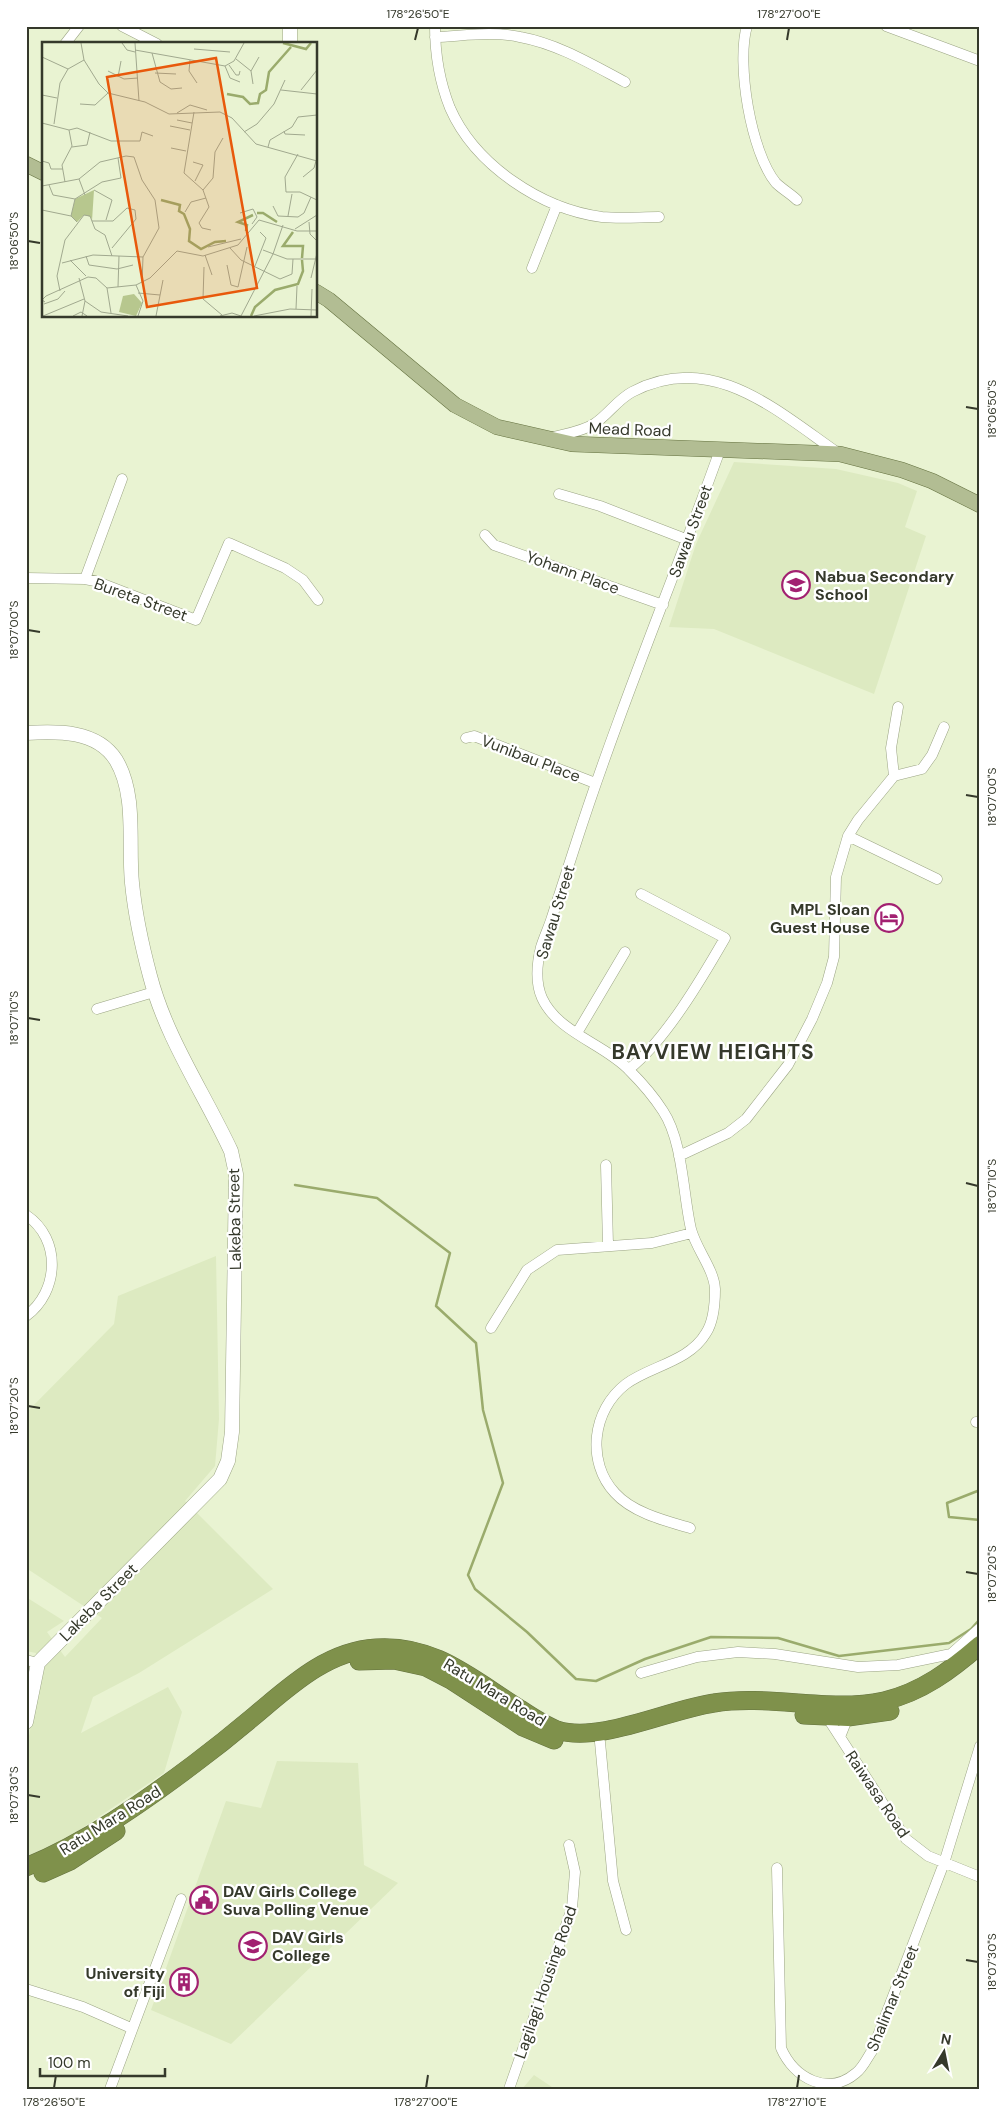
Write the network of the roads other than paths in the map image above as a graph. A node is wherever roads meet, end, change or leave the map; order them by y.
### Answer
1 (79, 26) edge
2 (122, 26) edge
3 (290, 26) edge
4 (747, 26) edge
5 (886, 26) edge
6 (435, 32) edge
7 (67, 42) edge
8 (150, 42) edge
9 (290, 42) edge
10 (980, 61) edge
11 (626, 82) dead end
12 (26, 164) edge
13 (42, 172) edge
14 (797, 200) dead end
15 (557, 205) junction
16 (659, 216) dead end
17 (532, 268) dead end
18 (318, 293) edge
19 (547, 439) junction
20 (720, 450) junction
21 (840, 454) junction
22 (122, 479) dead end
23 (559, 494) dead end
24 (980, 505) edge
25 (485, 535) dead end
26 (688, 540) junction
27 (26, 578) edge
28 (85, 579) junction
29 (318, 600) dead end
30 (663, 604) junction
31 (898, 707) dead end
32 (944, 727) dead end
33 (26, 733) edge
34 (466, 738) dead end
35 (894, 776) junction
36 (595, 783) junction
37 (848, 836) junction
38 (937, 879) dead end
39 (641, 894) dead end
40 (625, 952) dead end
41 (154, 992) junction
42 (97, 1009) dead end
43 (577, 1033) junction
44 (628, 1069) junction
45 (679, 1156) junction
46 (606, 1165) dead end
47 (26, 1215) edge
48 (692, 1233) junction
49 (608, 1245) junction
50 (26, 1316) edge
51 (490, 1328) dead end
52 (690, 1528) dead end
53 (980, 1628) edge
54 (980, 1645) edge
55 (980, 1658) edge
56 (32, 1662) edge
57 (641, 1673) dead end
58 (827, 1717) junction
59 (848, 1717) junction
60 (26, 1722) edge
61 (840, 1738) junction
62 (600, 1742) junction
63 (980, 1746) edge
64 (569, 1845) dead end
65 (944, 1863) junction
66 (26, 1867) edge
67 (777, 1868) dead end
68 (980, 1877) edge
69 (26, 1879) edge
70 (181, 1898) dead end
71 (626, 1930) dead end
72 (26, 1989) edge
73 (131, 2028) junction
74 (110, 2089) edge
75 (509, 2089) edge

1 - 7 street
2 - 8 street
3 - 9 main road
4 - 14 street
5 - 10 street
6 - 11 street
6 - 15 street
12 - 13 main road
15 - 16 street
15 - 17 street
18 - 19 main road, Mead Road
19 - 20 main road, Mead Road
19 - 21 street
20 - 21 main road, Mead Road
20 - 26 street, Sawau Street
21 - 24 main road, Mead Road
22 - 28 street
23 - 26 street
25 - 30 street, Yohann Place
26 - 30 street, Sawau Street
27 - 28 street, Bureta Street
28 - 29 street, Bureta Street
30 - 36 street, Sawau Street
31 - 35 street
32 - 35 street
33 - 41 main road, Lakeba Street
34 - 36 street, Vunibau Place
35 - 37 street
36 - 43 street, Sawau Street
37 - 38 street
37 - 45 street
39 - 44 street
40 - 43 street
41 - 42 street
41 - 56 main road, Lakeba Street
43 - 44 street, Sawau Street
44 - 45 street, Sawau Street
45 - 48 street, Sawau Street
46 - 49 street
47 - 50 street
48 - 49 street
48 - 52 street, Sawau Street
49 - 51 street
53 - 57 street
54 - 66 highway, Ratu Mara Road
55 - 59 highway, Ratu Mara Road
56 - 60 main road, Lakeba Street
58 - 59 highway, Ratu Mara Road
58 - 61 street, Raiwasa Road
58 - 62 highway, Ratu Mara Road
59 - 61 street
61 - 65 street, Raiwasa Road
62 - 69 highway, Ratu Mara Road
62 - 71 street
63 - 65 street, Shalimar Street
64 - 75 street, Lagilagi Housing Road
65 - 67 street, Shalimar Street
65 - 68 street, Raiwasa Road
70 - 73 street
72 - 73 street
73 - 74 street

